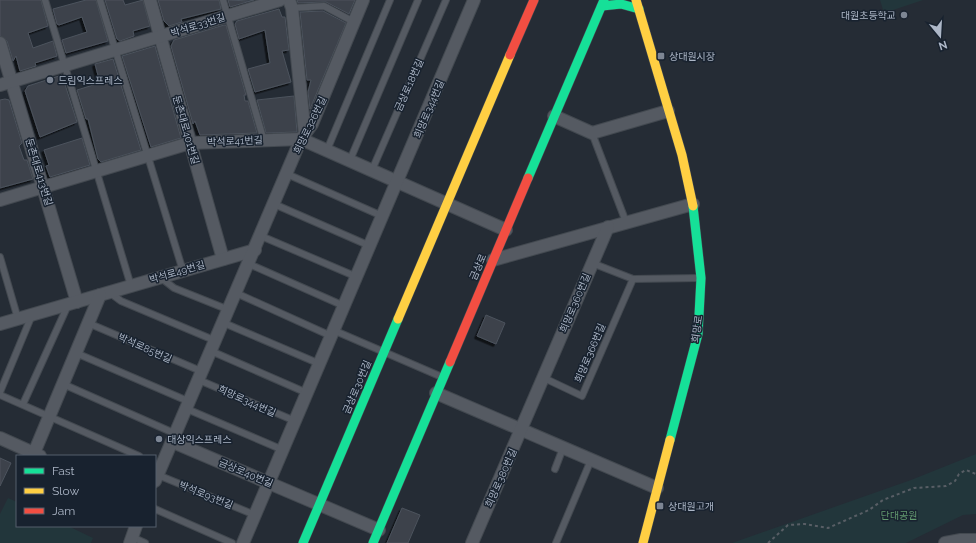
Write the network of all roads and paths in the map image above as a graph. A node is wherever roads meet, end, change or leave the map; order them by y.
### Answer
1 (45, 0) edge
2 (100, 0) edge
3 (150, 0) edge
4 (223, 0) edge
5 (280, 0) edge
6 (327, 0) edge
7 (363, 0) edge
8 (390, 0) edge
9 (418, 0) edge
10 (446, 0) edge
11 (475, 0) edge
12 (534, 0) edge
13 (603, 3) edge
14 (290, 4) edge
15 (638, 4) edge
16 (324, 6) junction
17 (227, 16) junction
18 (354, 22) junction
19 (161, 36) junction
20 (0, 43) edge
21 (115, 50) junction
22 (64, 65) junction
23 (6, 83) edge
24 (668, 112) junction
25 (554, 116) junction
26 (592, 133) junction
27 (303, 137) junction
28 (264, 141) junction
29 (190, 143) junction
30 (327, 150) junction
31 (147, 156) junction
32 (350, 160) junction
33 (372, 170) junction
34 (96, 171) junction
35 (287, 174) junction
36 (398, 181) junction
37 (43, 187) junction
38 (0, 200) edge
39 (446, 203) junction
40 (274, 204) junction
41 (693, 204) junction
42 (382, 216) junction
43 (626, 222) junction
44 (608, 228) junction
45 (506, 230) junction
46 (261, 236) junction
47 (370, 246) junction
48 (255, 250) junction
49 (0, 257) edge
50 (223, 259) junction
51 (493, 260) junction
52 (592, 263) junction
53 (249, 264) junction
54 (182, 271) junction
55 (160, 277) junction
56 (357, 277) junction
57 (701, 278) junction
58 (633, 279) junction
59 (131, 286) junction
60 (105, 293) junction
61 (236, 293) junction
62 (72, 303) junction
63 (344, 306) junction
64 (229, 310) junction
65 (32, 315) junction
66 (18, 319) junction
67 (88, 323) junction
68 (224, 323) junction
69 (0, 324) edge
70 (332, 333) junction
71 (214, 346) junction
72 (76, 353) junction
73 (384, 353) junction
74 (320, 364) junction
75 (201, 376) junction
76 (443, 378) junction
77 (544, 378) junction
78 (63, 384) junction
79 (307, 393) junction
80 (436, 393) junction
81 (0, 394) edge
82 (23, 404) junction
83 (188, 406) junction
84 (50, 416) junction
85 (295, 422) junction
86 (522, 430) junction
87 (0, 438) edge
88 (174, 438) junction
89 (563, 448) junction
90 (282, 450) junction
91 (37, 454) edge
92 (137, 455) edge
93 (591, 460) junction
94 (555, 469) dead end
95 (157, 471) edge
96 (976, 474) edge
97 (269, 483) junction
98 (657, 488) junction
99 (320, 504) junction
100 (156, 509) edge
101 (255, 515) junction
102 (379, 530) junction
103 (133, 535) edge
104 (976, 540) edge
105 (960, 541) edge
106 (145, 543) edge
107 (232, 543) edge
108 (243, 543) edge
109 (303, 543) edge
110 (373, 543) edge
111 (472, 543) edge
112 (556, 543) edge
113 (643, 543) edge
114 (768, 543) edge
115 (945, 543) edge

1 - 22 lane
2 - 21 lane
3 - 19 street, 둔촌대로401번길
4 - 17 lane
5 - 17 street, 박석로33번길
6 - 16 lane
7 - 18 street, 희망로326번길
8 - 30 lane
9 - 32 lane
10 - 33 lane, 금상로18번길
11 - 36 street, 희망로344번길
12 - 39 street
13 - 15 street
13 - 25 street, 금상로
14 - 16 lane
14 - 27 street
15 - 24 street, 희망로
16 - 18 lane
17 - 19 street, 박석로33번길
17 - 28 lane
18 - 27 street, 희망로326번길
19 - 21 street, 박석로33번길
19 - 29 street, 둔촌대로401번길
20 - 23 street, 둔촌대로413번길
21 - 22 street, 박석로33번길
21 - 31 lane
22 - 23 street, 박석로33번길
22 - 34 lane
23 - 37 street, 둔촌대로413번길
24 - 26 street
24 - 41 street, 희망로
25 - 26 street
25 - 45 street, 금상로
26 - 43 lane
27 - 28 street, 박석로41번길
27 - 30 street
27 - 35 street, 희망로326번길
28 - 29 street, 박석로41번길
29 - 31 street, 박석로41번길
29 - 50 street, 둔촌대로401번길
30 - 32 street
31 - 34 street, 박석로41번길
31 - 54 lane
32 - 33 street
33 - 36 street
34 - 37 street, 박석로41번길
34 - 59 lane
35 - 40 street, 희망로326번길
35 - 42 lane
36 - 39 street
36 - 42 street, 희망로344번길
37 - 38 street, 박석로41번길
37 - 62 street, 둔촌대로413번길
39 - 45 street
39 - 73 street, 금상로30번길
40 - 46 street, 희망로326번길
40 - 47 lane
41 - 43 street
41 - 57 street, 희망로
42 - 47 street, 희망로344번길
43 - 44 street
44 - 51 street
44 - 52 street, 희망로360번길
45 - 51 street, 금상로
46 - 48 street, 희망로326번길
46 - 56 lane
47 - 56 street, 희망로344번길
48 - 50 street, 박석로49번길
48 - 53 street
49 - 66 lane
50 - 54 street, 박석로49번길
51 - 76 street, 금상로
52 - 58 lane
52 - 77 street, 희망로360번길
53 - 61 street
53 - 63 lane
54 - 55 street, 박석로49번길
55 - 59 street, 박석로49번길
55 - 64 lane
56 - 63 street, 희망로344번길
57 - 58 lane
57 - 98 street, 희망로
58 - 77 lane, 희망로366번길
59 - 60 street, 박석로49번길
60 - 62 street, 박석로49번길
60 - 67 street
60 - 71 lane
61 - 64 street
61 - 70 lane
62 - 65 street, 박석로49번길
62 - 82 lane
63 - 70 street, 희망로344번길
64 - 68 street
65 - 66 street, 박석로49번길
65 - 81 lane
66 - 69 street, 박석로49번길
67 - 72 street
67 - 75 lane, 박석로85번길
68 - 71 street
68 - 74 lane
70 - 73 lane, 금상로30번길
70 - 74 street, 희망로344번길
71 - 75 street
71 - 79 lane
72 - 78 street
72 - 83 lane
73 - 76 lane, 금상로30번길
73 - 99 street, 금상로30번길
74 - 79 street, 희망로344번길
75 - 83 street
75 - 85 lane, 희망로344번길
76 - 80 street, 금상로
77 - 86 street, 희망로380번길
78 - 84 street
78 - 88 lane
79 - 85 street, 희망로344번길
80 - 86 street
80 - 102 street, 금상로
81 - 82 lane
82 - 84 lane
83 - 88 street
83 - 90 lane
84 - 91 street
84 - 92 lane
85 - 90 street, 희망로344번길
86 - 89 street
86 - 111 street, 희망로380번길
87 - 91 street
88 - 95 street
88 - 97 street, 금상로40번길
89 - 93 street
89 - 94 lane
90 - 97 street, 희망로344번길
93 - 98 street
93 - 112 lane
95 - 101 lane, 박석로93번길
96 - 114 path
97 - 99 street, 금상로40번길
97 - 101 street
98 - 113 street, 희망로
99 - 102 street, 금상로40번길
99 - 109 street
100 - 107 lane
101 - 108 street
102 - 110 street, 금상로
103 - 106 lane
104 - 105 street
105 - 115 street

